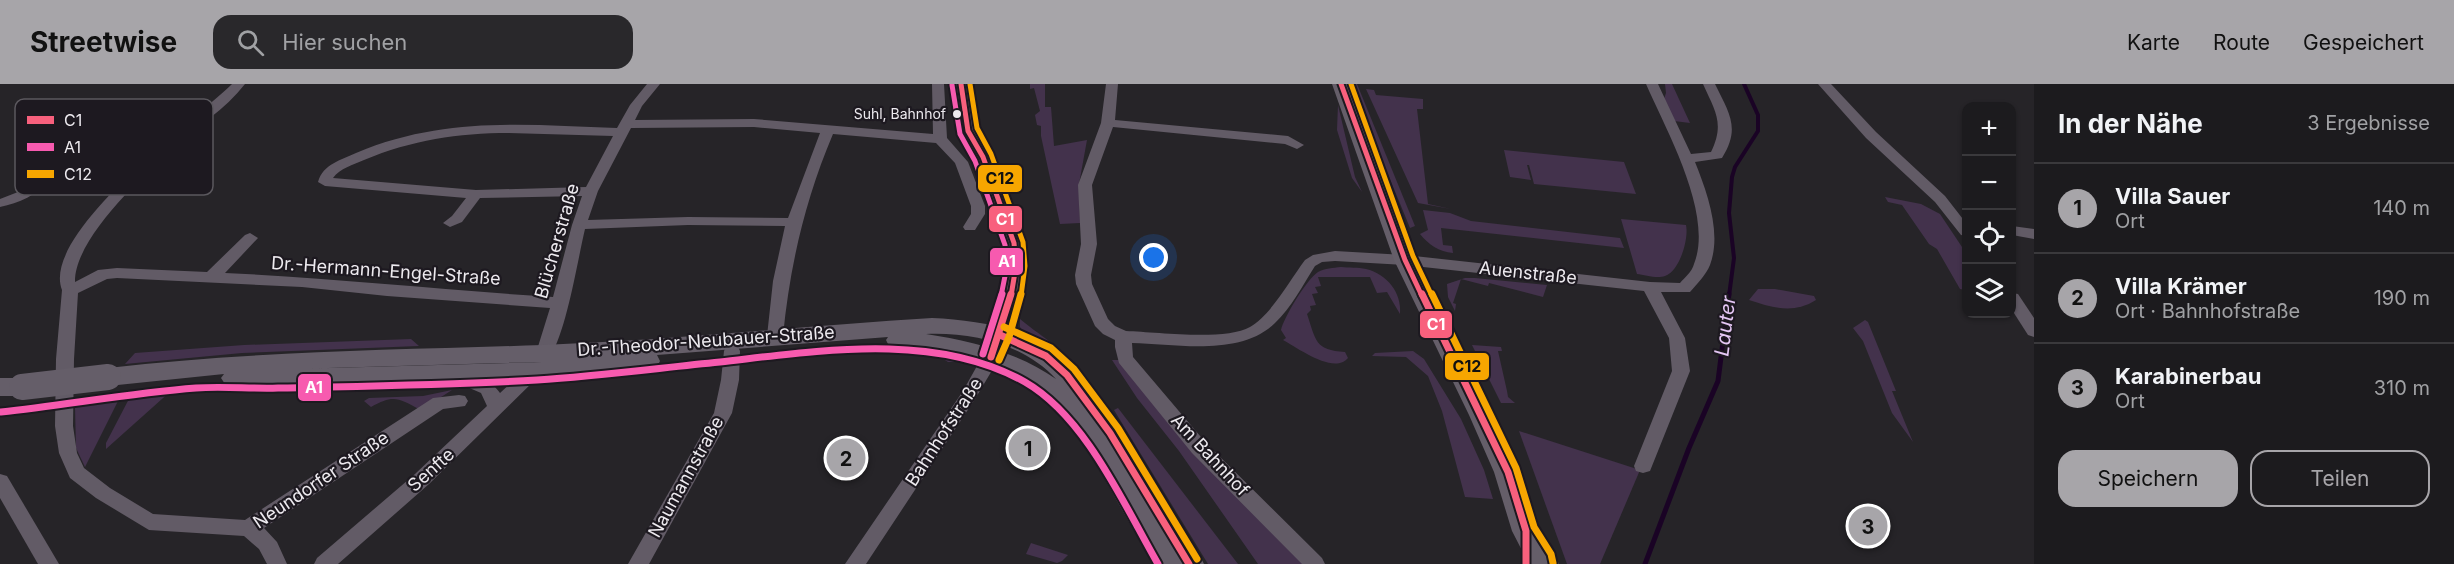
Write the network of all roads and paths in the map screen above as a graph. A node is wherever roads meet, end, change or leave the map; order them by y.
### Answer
1 (239, 84) edge
2 (654, 84) edge
3 (938, 84) edge
4 (961, 84) edge
5 (1112, 84) edge
6 (1341, 84) edge
7 (1652, 84) edge
8 (1709, 84) edge
9 (1824, 84) edge
10 (213, 109) edge
11 (1108, 123) junction
12 (623, 128) junction
13 (828, 130) junction
14 (940, 138) junction
15 (1297, 145) dead end
16 (1685, 159) junction
17 (591, 191) junction
18 (476, 194) junction
19 (25, 195) edge
20 (118, 195) edge
21 (0, 203) edge
22 (792, 222) junction
23 (450, 223) dead end
24 (579, 225) junction
25 (1962, 225) edge
26 (970, 227) dead end
27 (2016, 232) edge
28 (2034, 234) edge
29 (250, 238) dead end
30 (1405, 260) junction
31 (210, 279) junction
32 (1650, 287) junction
33 (70, 291) junction
34 (559, 303) junction
35 (2016, 304) edge
36 (2034, 331) edge
37 (775, 336) junction
38 (1124, 337) junction
39 (996, 346) junction
40 (732, 351) junction
41 (539, 362) junction
42 (454, 374) junction
43 (104, 385) junction
44 (9, 395) edge
45 (459, 401) dead end
46 (496, 408) junction
47 (1643, 466) dead end
48 (0, 482) edge
49 (248, 528) junction
50 (1526, 531) junction
51 (48, 564) edge
52 (278, 564) edge
53 (324, 564) edge
54 (638, 564) edge
55 (855, 564) edge
56 (1168, 564) edge
57 (1189, 564) edge
58 (1315, 564) edge
59 (1526, 564) edge
60 (1544, 564) edge

1 - 10 street, Neundorfer Straße
2 - 12 street, Blücherstraße
3 - 14 street
4 - 39 street, Bahnhofstraße
5 - 11 street
6 - 30 main road
7 - 16 street, Auenstraße
8 - 16 street
9 - 25 street
11 - 15 street
11 - 38 street
12 - 13 street
12 - 17 street, Blücherstraße
12 - 18 street
13 - 14 street
13 - 22 street
14 - 26 street
16 - 32 street, Auenstraße
17 - 18 street
17 - 24 street, Blücherstraße
18 - 23 street
19 - 21 street
20 - 33 street, Neundorfer Straße
22 - 24 street
22 - 37 street
24 - 34 street, Blücherstraße
27 - 28 street
29 - 31 street, Dr.-Hermann-Engel-Straße
30 - 32 street, Auenstraße
30 - 38 street
30 - 50 main road
31 - 33 street, Dr.-Hermann-Engel-Straße
31 - 34 street, Dr.-Hermann-Engel-Straße
32 - 47 street
33 - 49 street, Neundorfer Straße
34 - 41 street, Blücherstraße
35 - 36 street
37 - 39 main road, Dr.-Theodor-Neubauer-Straße
37 - 41 main road, Dr.-Theodor-Neubauer-Straße
38 - 58 street, Am Bahnhof
39 - 40 main road, Dr.-Theodor-Neubauer-Straße
39 - 55 street, Bahnhofstraße
39 - 56 main road, Dr.-Theodor-Neubauer-Straße
39 - 57 main road, Dr.-Theodor-Neubauer-Straße
40 - 41 main road, Dr.-Theodor-Neubauer-Straße
40 - 54 street, Naumannstraße
41 - 42 main road, Dr.-Theodor-Neubauer-Straße
41 - 43 main road, Dr.-Theodor-Neubauer-Straße
41 - 46 street, Senfte
42 - 43 main road, Dr.-Theodor-Neubauer-Straße
42 - 46 street, Dr.-Theodor-Neubauer-Straße
43 - 44 main road
45 - 49 street, Neundorfer Straße
46 - 53 street, Senfte
48 - 51 street
49 - 52 street
50 - 59 main road
50 - 60 main road

